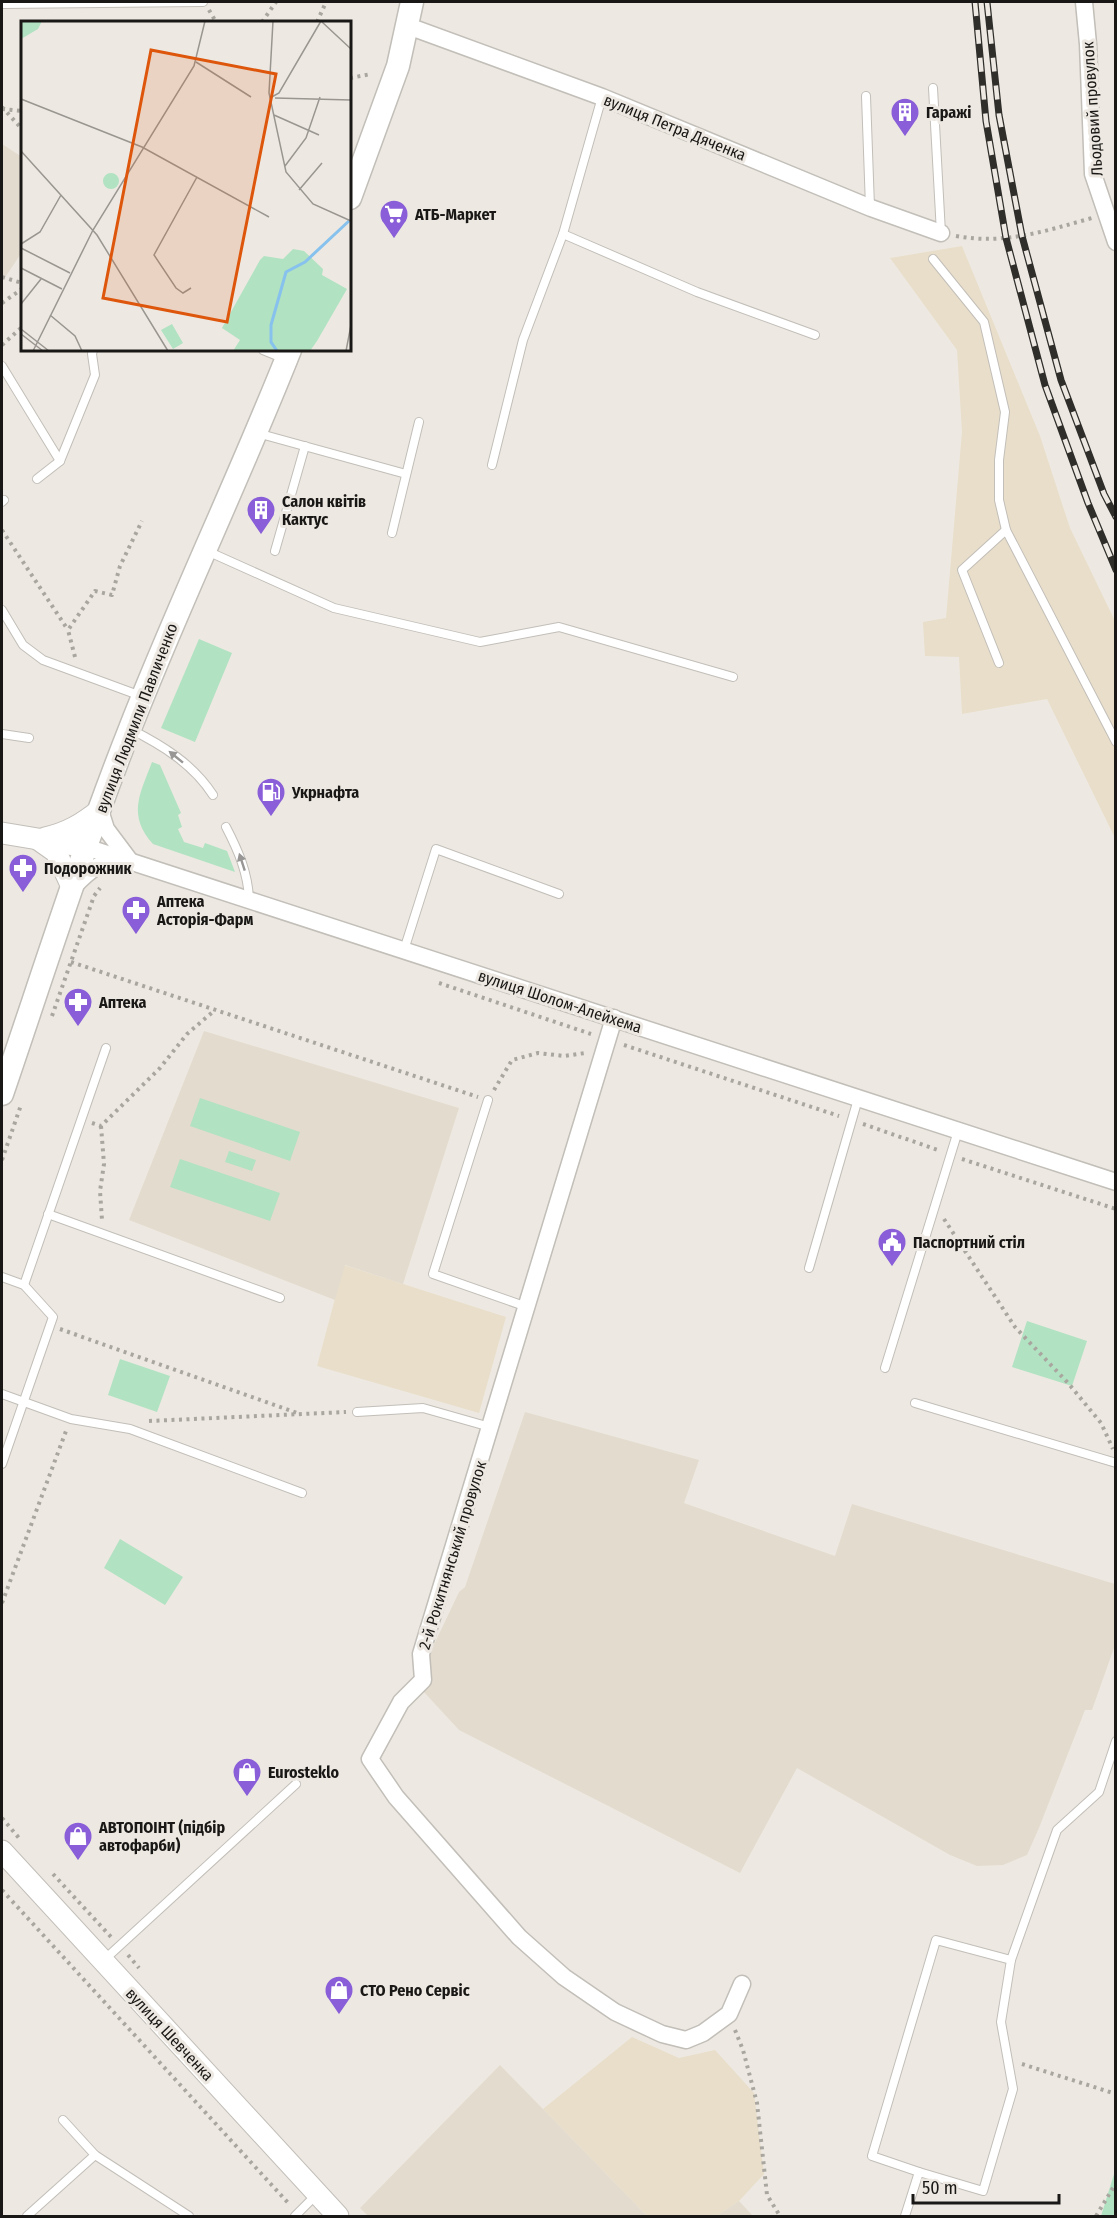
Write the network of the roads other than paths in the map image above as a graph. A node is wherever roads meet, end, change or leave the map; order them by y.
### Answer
1 (203, 2) edge
2 (412, 2) edge
3 (1084, 2) edge
4 (2, 4) edge
5 (408, 26) junction
6 (933, 88) dead end
7 (866, 96) dead end
8 (602, 97) junction
9 (351, 195) edge
10 (870, 208) junction
11 (1113, 212) edge
12 (941, 233) joint
13 (563, 234) junction
14 (1116, 242) edge
15 (933, 260) dead end
16 (815, 335) dead end
17 (93, 351) edge
18 (269, 351) edge
19 (288, 354) edge
20 (2, 366) edge
21 (419, 422) dead end
22 (256, 433) junction
23 (305, 446) junction
24 (60, 461) junction
25 (492, 465) dead end
26 (406, 474) junction
27 (37, 479) dead end
28 (1006, 530) junction
29 (392, 533) dead end
30 (204, 549) junction
31 (275, 551) dead end
32 (2, 610) edge
33 (999, 663) dead end
34 (732, 677) dead end
35 (143, 697) junction
36 (130, 729) junction
37 (2, 734) edge
38 (29, 738) dead end
39 (1116, 742) edge
40 (213, 795) dead end
41 (100, 810) junction
42 (226, 827) dead end
43 (2, 833) edge
44 (39, 839) junction
45 (86, 846) junction
46 (130, 861) junction
47 (72, 887) junction
48 (559, 894) dead end
49 (249, 900) junction
50 (404, 950) junction
51 (614, 1018) junction
52 (106, 1048) dead end
53 (2, 1094) edge
54 (858, 1099) junction
55 (488, 1100) road end
56 (958, 1131) junction
57 (1116, 1182) edge
58 (48, 1214) junction
59 (809, 1268) dead end
60 (2, 1277) edge
61 (24, 1285) junction
62 (280, 1298) dead end
63 (526, 1308) junction
64 (885, 1368) dead end
65 (2, 1394) edge
66 (24, 1402) junction
67 (915, 1403) dead end
68 (357, 1412) road end
69 (490, 1427) junction
70 (1116, 1463) edge
71 (2, 1464) edge
72 (302, 1493) dead end
73 (1116, 1741) edge
74 (296, 1784) dead end
75 (2, 1851) edge
76 (1011, 1960) junction
77 (103, 1962) junction
78 (741, 1984) dead end
79 (63, 2120) dead end
80 (95, 2155) junction
81 (919, 2172) junction
82 (317, 2194) junction
83 (297, 2215) edge
84 (27, 2217) edge
85 (189, 2217) edge
86 (338, 2217) edge
87 (905, 2217) edge

1 - 4 lane
2 - 5 main road
3 - 11 street, Льодовий провулок
5 - 8 street, вулиця Петра Дяченка
5 - 9 main road
6 - 12 lane
7 - 10 lane
8 - 10 street, вулиця Петра Дяченка
8 - 13 lane
10 - 12 street, вулиця Петра Дяченка
11 - 14 street
13 - 16 lane
13 - 25 lane
15 - 28 lane
17 - 24 lane
18 - 19 lane
19 - 22 main road, вулиця Людмили Павличенко
20 - 24 lane
21 - 26 lane
22 - 23 lane
22 - 30 main road, вулиця Людмили Павличенко
23 - 26 lane
23 - 31 lane
24 - 27 lane
26 - 29 lane
28 - 33 lane
28 - 39 lane
30 - 34 lane
30 - 35 main road, вулиця Людмили Павличенко
32 - 35 lane
35 - 36 main road, вулиця Людмили Павличенко
40 -> 36 lane
36 - 41 main road, вулиця Людмили Павличенко
37 - 38 lane
41 - 44 street
41 - 45 main road, вулиця Людмили Павличенко
41 - 46 street
49 -> 42 lane
43 - 44 street, вулиця Шолом-Алейхема
44 - 45 street, вулиця Шолом-Алейхема
44 - 47 street
45 - 46 street, вулиця Шолом-Алейхема
45 - 47 main road, вулиця Людмили Павличенко
46 - 47 street
46 - 49 street, вулиця Шолом-Алейхема
47 - 53 main road, вулиця Людмили Павличенко
48 - 50 lane
49 - 50 street, вулиця Шолом-Алейхема
50 - 51 street, вулиця Шолом-Алейхема
51 - 54 street, вулиця Шолом-Алейхема
51 - 63 street, 2-й Рокитнянський провулок
52 - 58 lane
54 - 56 street, вулиця Шолом-Алейхема
54 - 59 lane
55 - 63 lane
56 - 57 street, вулиця Шолом-Алейхема
56 - 64 lane
58 - 61 lane
58 - 62 lane
60 - 61 lane
61 - 66 lane
63 - 69 street, 2-й Рокитнянський провулок
65 - 66 lane
66 - 71 lane
66 - 72 lane
67 - 70 lane
68 - 69 lane
69 - 78 street, 2-й Рокитнянський провулок
73 - 76 lane
74 - 77 lane
75 - 77 street, вулиця Шевченка
76 - 81 lane
76 - 81 lane
77 - 82 street, вулиця Шевченка
79 - 80 lane
80 - 84 lane
80 - 85 lane
81 - 87 lane
82 - 83 lane
82 - 86 street, вулиця Шевченка

